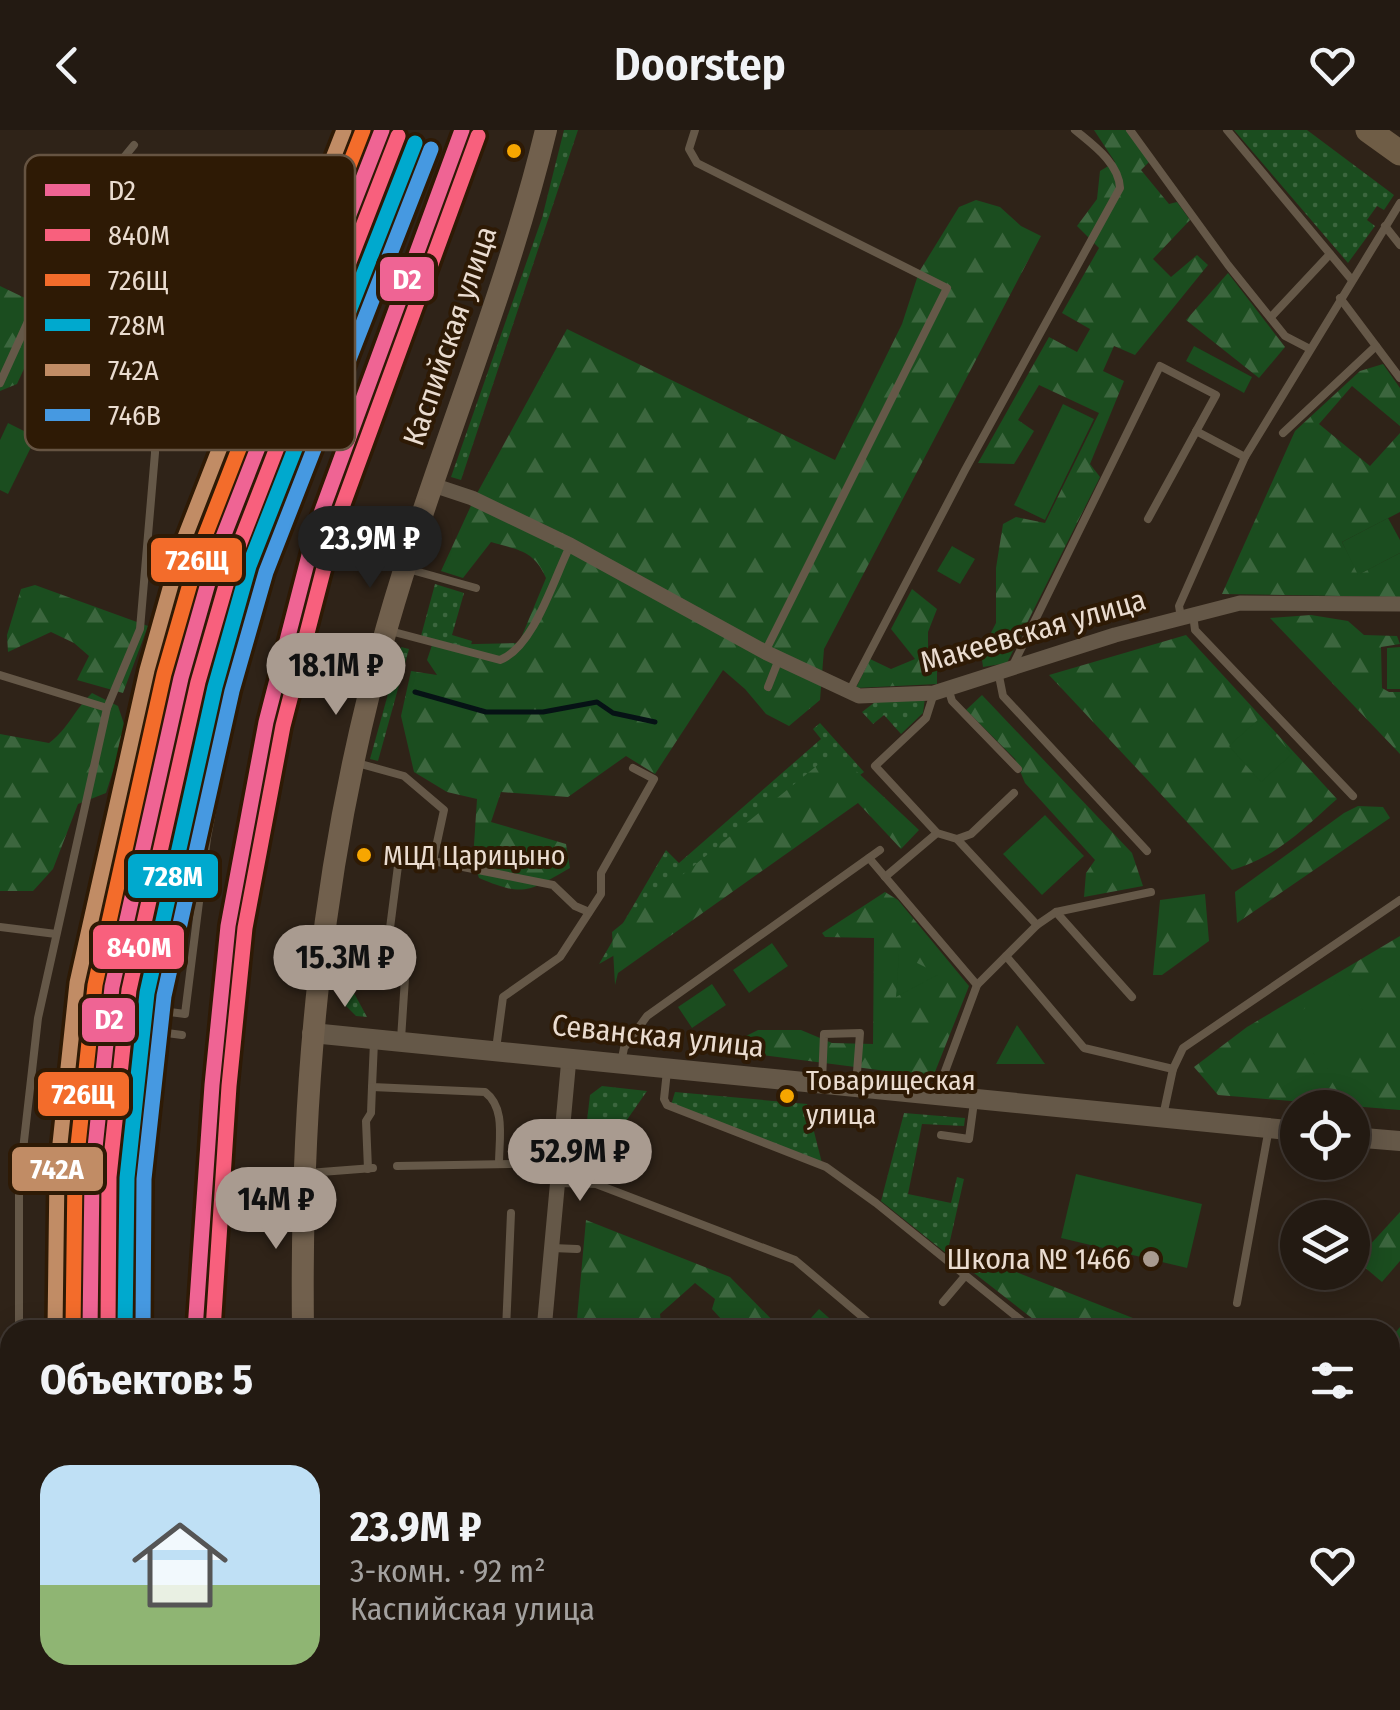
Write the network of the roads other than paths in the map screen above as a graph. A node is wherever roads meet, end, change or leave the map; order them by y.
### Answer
1 (546, 130) edge
2 (695, 130) edge
3 (1075, 130) edge
4 (1130, 130) edge
5 (1227, 130) edge
6 (1368, 130) edge
7 (134, 145) dead end
8 (1400, 153) edge
9 (126, 155) edge
10 (1400, 203) edge
11 (1385, 226) junction
12 (1400, 245) edge
13 (1330, 254) junction
14 (1351, 278) junction
15 (1340, 298) junction
16 (1271, 317) junction
17 (25, 328) edge
18 (1376, 346) junction
19 (1310, 349) junction
20 (1400, 378) edge
21 (0, 383) edge
22 (1196, 431) junction
23 (1283, 434) dead end
24 (155, 450) edge
25 (1245, 457) junction
26 (430, 484) junction
27 (1148, 519) dead end
28 (570, 545) junction
29 (404, 568) junction
30 (476, 588) dead end
31 (1400, 604) edge
32 (1187, 615) junction
33 (386, 630) junction
34 (772, 655) junction
35 (1005, 670) junction
36 (0, 675) edge
37 (768, 686) dead end
38 (941, 690) junction
39 (855, 699) junction
40 (107, 708) junction
41 (353, 762) junction
42 (633, 768) dead end
43 (1018, 769) dead end
44 (1014, 793) dead end
45 (1353, 796) dead end
46 (214, 802) dead end
47 (937, 833) junction
48 (956, 839) junction
49 (880, 850) dead end
50 (1147, 851) dead end
51 (869, 858) junction
52 (434, 861) junction
53 (885, 877) junction
54 (1151, 892) dead end
55 (1400, 900) edge
56 (590, 912) junction
57 (1056, 912) junction
58 (1036, 925) junction
59 (0, 927) edge
60 (390, 928) dead end
61 (56, 934) junction
62 (407, 948) dead end
63 (1006, 956) junction
64 (977, 985) junction
65 (1132, 997) dead end
66 (144, 1030) junction
67 (312, 1033) junction
68 (182, 1035) dead end
69 (374, 1038) junction
70 (401, 1040) junction
71 (496, 1050) junction
72 (569, 1058) junction
73 (621, 1063) junction
74 (667, 1067) junction
75 (1174, 1069) junction
76 (139, 1072) dead end
77 (822, 1081) junction
78 (856, 1085) junction
79 (372, 1087) junction
80 (936, 1093) junction
81 (975, 1097) junction
82 (1163, 1116) junction
83 (1270, 1128) junction
84 (1280, 1129) edge
85 (942, 1135) dead end
86 (1370, 1138) edge
87 (1400, 1141) edge
88 (561, 1163) junction
89 (499, 1164) junction
90 (397, 1166) dead end
91 (302, 1173) junction
92 (559, 1184) junction
93 (510, 1213) dead end
94 (552, 1248) junction
95 (577, 1250) dead end
96 (966, 1276) junction
97 (943, 1302) dead end
98 (1237, 1303) dead end
99 (19, 1320) edge
100 (302, 1320) edge
101 (506, 1320) edge
102 (545, 1320) edge
103 (866, 1320) edge
104 (1021, 1320) edge

1 - 26 main road, Каспийская улица
2 - 34 lane
3 - 39 lane
4 - 16 lane
5 - 13 lane
6 - 8 main road
7 - 9 lane
10 - 11 lane
11 - 12 lane
11 - 14 lane
13 - 14 lane
13 - 16 lane
14 - 15 lane
15 - 18 lane
15 - 19 lane
16 - 19 lane
17 - 21 lane
18 - 20 lane
18 - 23 lane
19 - 25 lane
22 - 25 lane
22 - 27 lane
22 - 35 lane
24 - 40 lane
25 - 32 lane
26 - 28 street, Макеевская улица
26 - 29 main road, Каспийская улица
28 - 33 lane
28 - 34 street, Макеевская улица
29 - 30 lane
29 - 33 main road, Каспийская улица
31 - 32 street, Макеевская улица
32 - 35 street, Макеевская улица
32 - 45 lane
33 - 41 main road, Каспийская улица
34 - 37 lane
34 - 39 street, Макеевская улица
35 - 38 street, Макеевская улица
35 - 50 lane
36 - 40 lane
38 - 39 street, Макеевская улица
38 - 43 lane
38 - 47 lane
40 - 61 lane
41 - 52 lane
41 - 67 main road, Каспийская улица
42 - 56 lane
44 - 48 lane
46 - 66 lane
47 - 48 lane
47 - 53 lane
48 - 58 lane
49 - 51 lane
51 - 53 lane
51 - 73 lane
52 - 56 lane
52 - 60 lane
53 - 64 lane
54 - 57 lane
55 - 75 lane
56 - 71 lane
57 - 58 lane
57 - 65 lane
58 - 63 lane
59 - 61 lane
61 - 99 lane
62 - 70 lane
63 - 64 lane
63 - 75 lane
64 - 80 lane
66 - 68 lane
66 - 76 lane
67 - 69 street, Севанская улица
67 - 91 main road, Каспийская улица
69 - 70 street, Севанская улица
69 - 79 lane
70 - 71 street, Севанская улица
71 - 72 street, Севанская улица
72 - 73 street, Севанская улица
72 - 88 street
73 - 74 street, Севанская улица
74 - 77 street, Севанская улица
74 - 96 lane
75 - 82 lane
77 - 78 street, Севанская улица
77 - 78 lane
78 - 80 street, Севанская улица
79 - 89 lane
79 - 91 lane
80 - 81 street, Севанская улица
81 - 82 street, Севанская улица
81 - 85 lane
82 - 83 street, Севанская улица
83 - 84 street, Севанская улица
83 - 98 lane
86 - 87 street
88 - 89 lane
88 - 92 street
89 - 90 lane
91 - 100 main road, Каспийская улица
92 - 94 street
92 - 103 lane
93 - 101 lane
94 - 95 lane
94 - 102 street
96 - 97 lane
96 - 104 lane

